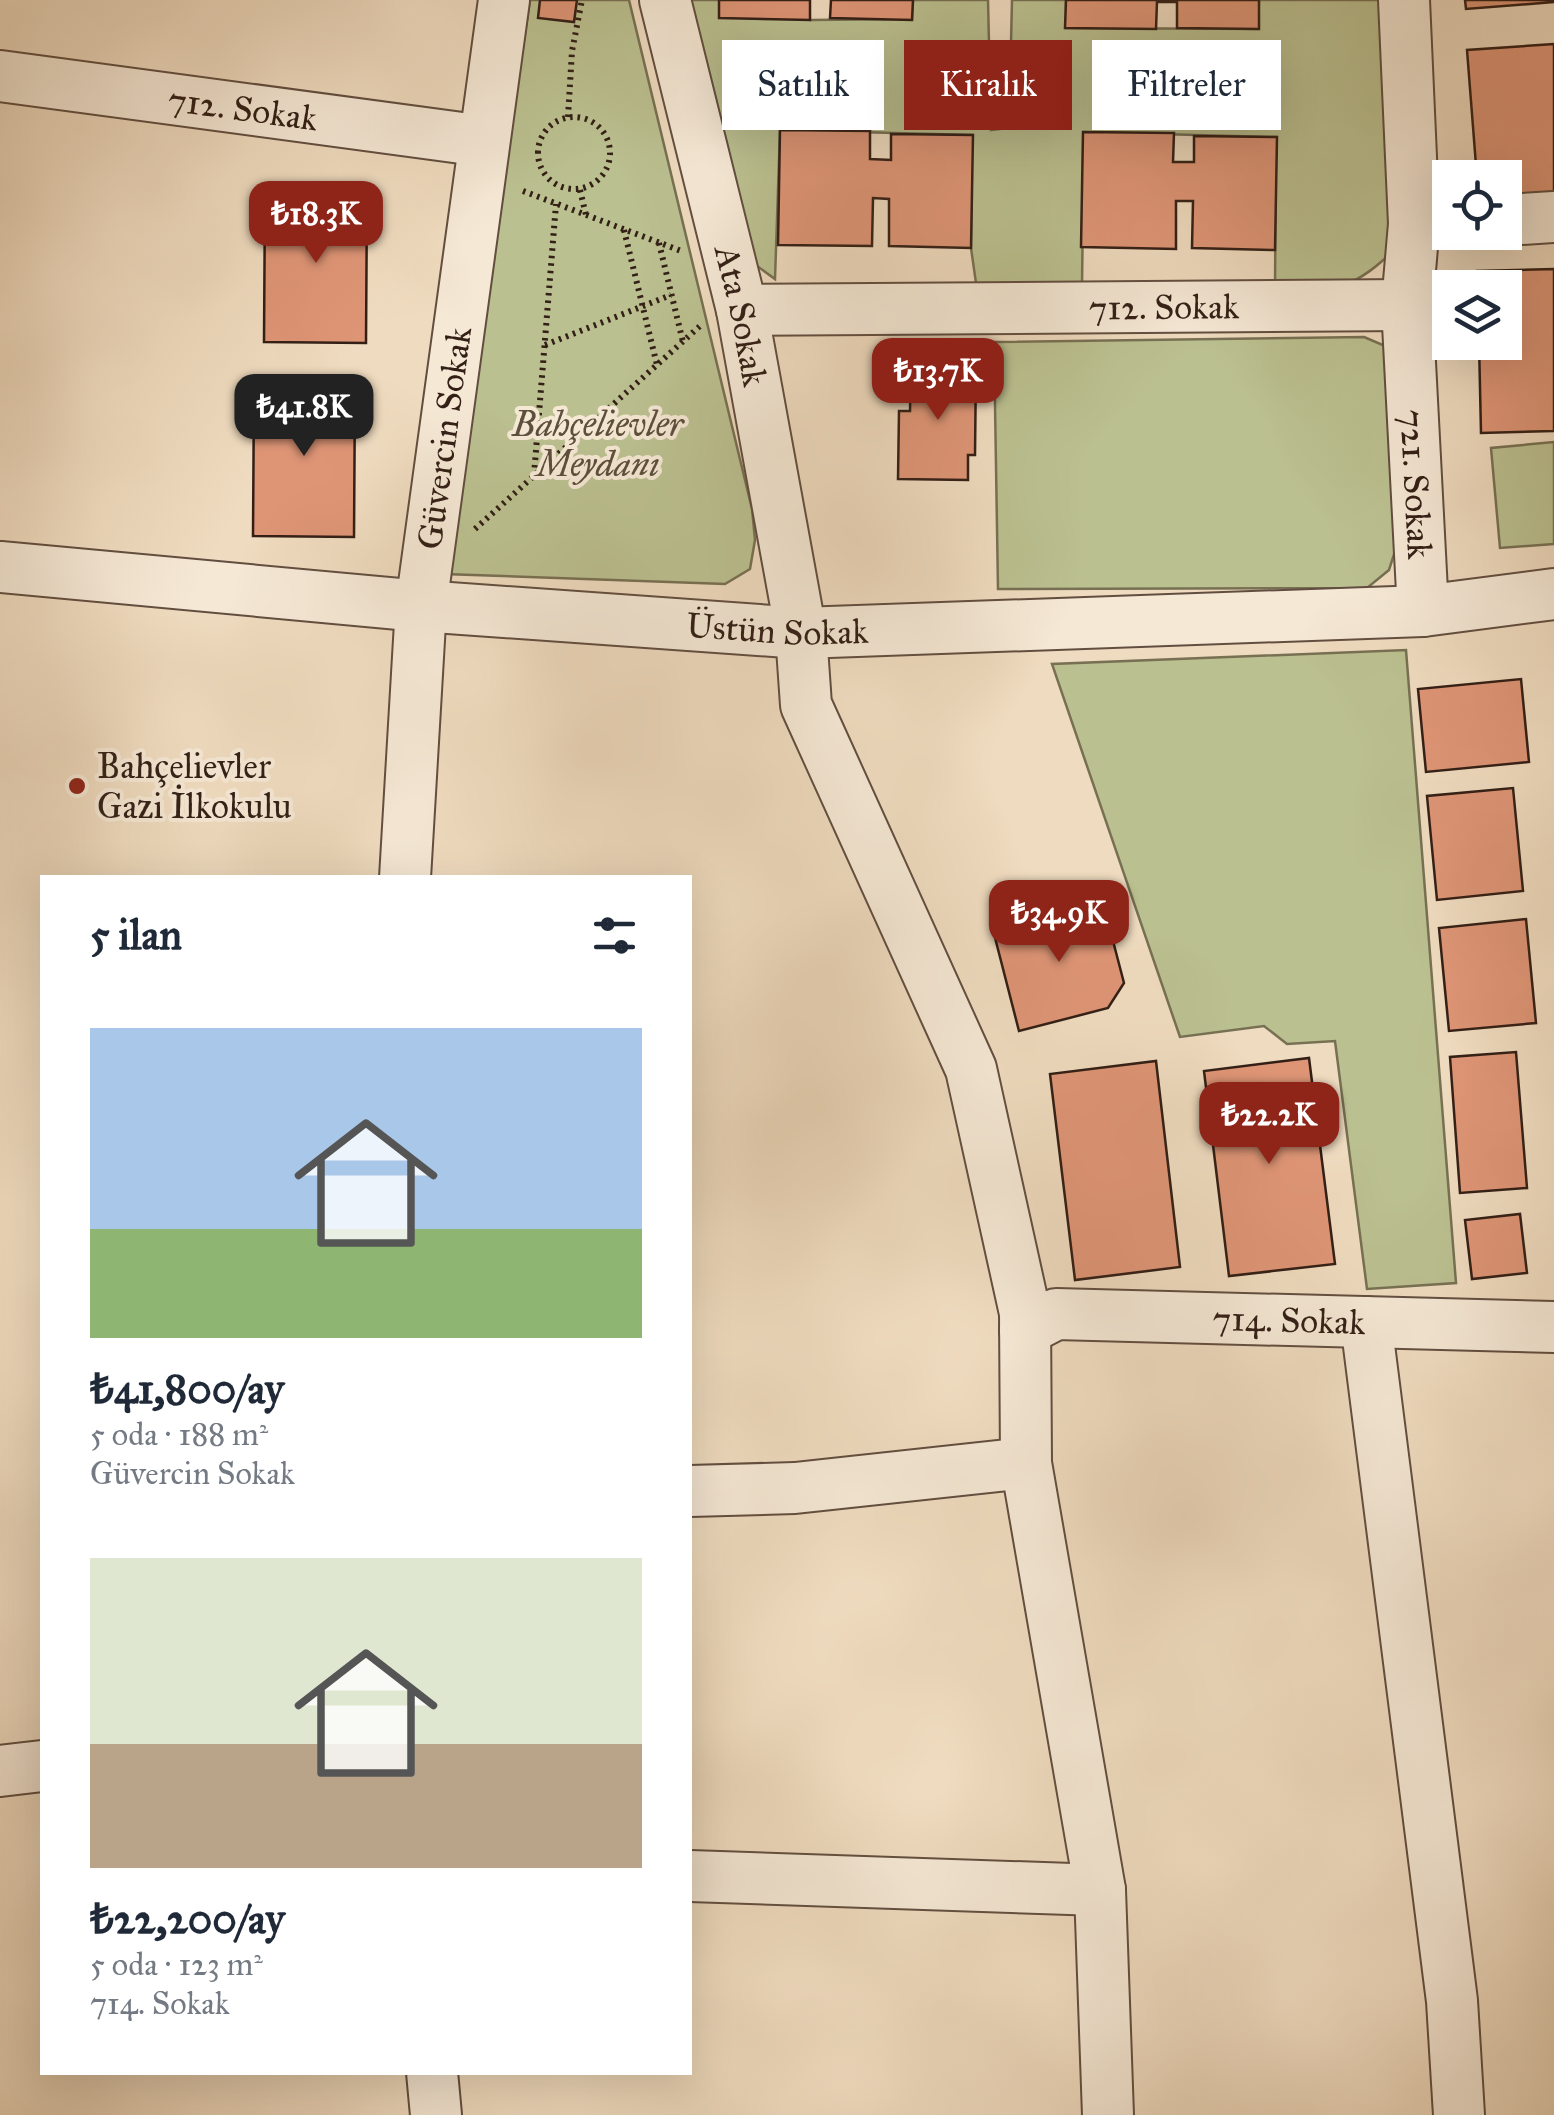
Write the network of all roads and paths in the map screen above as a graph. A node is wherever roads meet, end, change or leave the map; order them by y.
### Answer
1 (504, 0) edge
2 (582, 0) edge
3 (665, 0) edge
4 (1404, 0) edge
5 (0, 76) edge
6 (568, 116) junction
7 (482, 158) junction
8 (580, 190) junction
9 (556, 204) junction
10 (586, 215) junction
11 (1554, 217) edge
12 (1522, 219) edge
13 (1432, 223) edge
14 (624, 229) junction
15 (658, 242) junction
16 (738, 291) junction
17 (671, 294) junction
18 (1407, 305) junction
19 (642, 306) junction
20 (683, 342) junction
21 (545, 344) junction
22 (657, 365) junction
23 (534, 476) junction
24 (0, 567) edge
25 (423, 590) junction
26 (1554, 594) edge
27 (1423, 611) junction
28 (802, 633) junction
29 (404, 875) edge
30 (1366, 1322) junction
31 (1554, 1326) edge
32 (1025, 1330) junction
33 (1026, 1462) junction
34 (692, 1490) edge
35 (40, 1766) edge
36 (0, 1771) edge
37 (692, 1876) edge
38 (1100, 1890) junction
39 (432, 2075) edge
40 (436, 2115) edge
41 (1108, 2115) edge
42 (1460, 2115) edge

1 - 7 street, Güvercin Sokak
2 - 6 path
3 - 16 street, Ata Sokak
4 - 13 street, 721. Sokak
5 - 7 street, 712. Sokak
6 - 8 path
6 - 8 path
7 - 9 path
7 - 25 street, Güvercin Sokak
8 - 10 path
9 - 10 path
9 - 21 path
10 - 14 path
11 - 12 street
13 - 18 street, 721. Sokak
14 - 15 path
14 - 19 path
15 - 16 path
15 - 17 path
16 - 18 street, 712. Sokak
16 - 20 path
16 - 28 street, Ata Sokak
17 - 19 path
17 - 20 path
18 - 27 street, 721. Sokak
19 - 21 path
19 - 22 path
20 - 22 path
21 - 23 path
22 - 23 path
23 - 25 path
24 - 25 street, Üstün Sokak
25 - 28 street, Üstün Sokak
25 - 29 street, Güvercin Sokak
26 - 27 street, Üstün Sokak
27 - 28 street, Üstün Sokak
28 - 32 street, Ata Sokak
30 - 31 street, 714. Sokak
30 - 32 street, 714. Sokak
30 - 42 street
32 - 33 street, Ata Sokak
33 - 34 street
33 - 38 street, Ata Sokak
35 - 36 street
37 - 38 street
38 - 41 street, Ata Sokak
39 - 40 street

